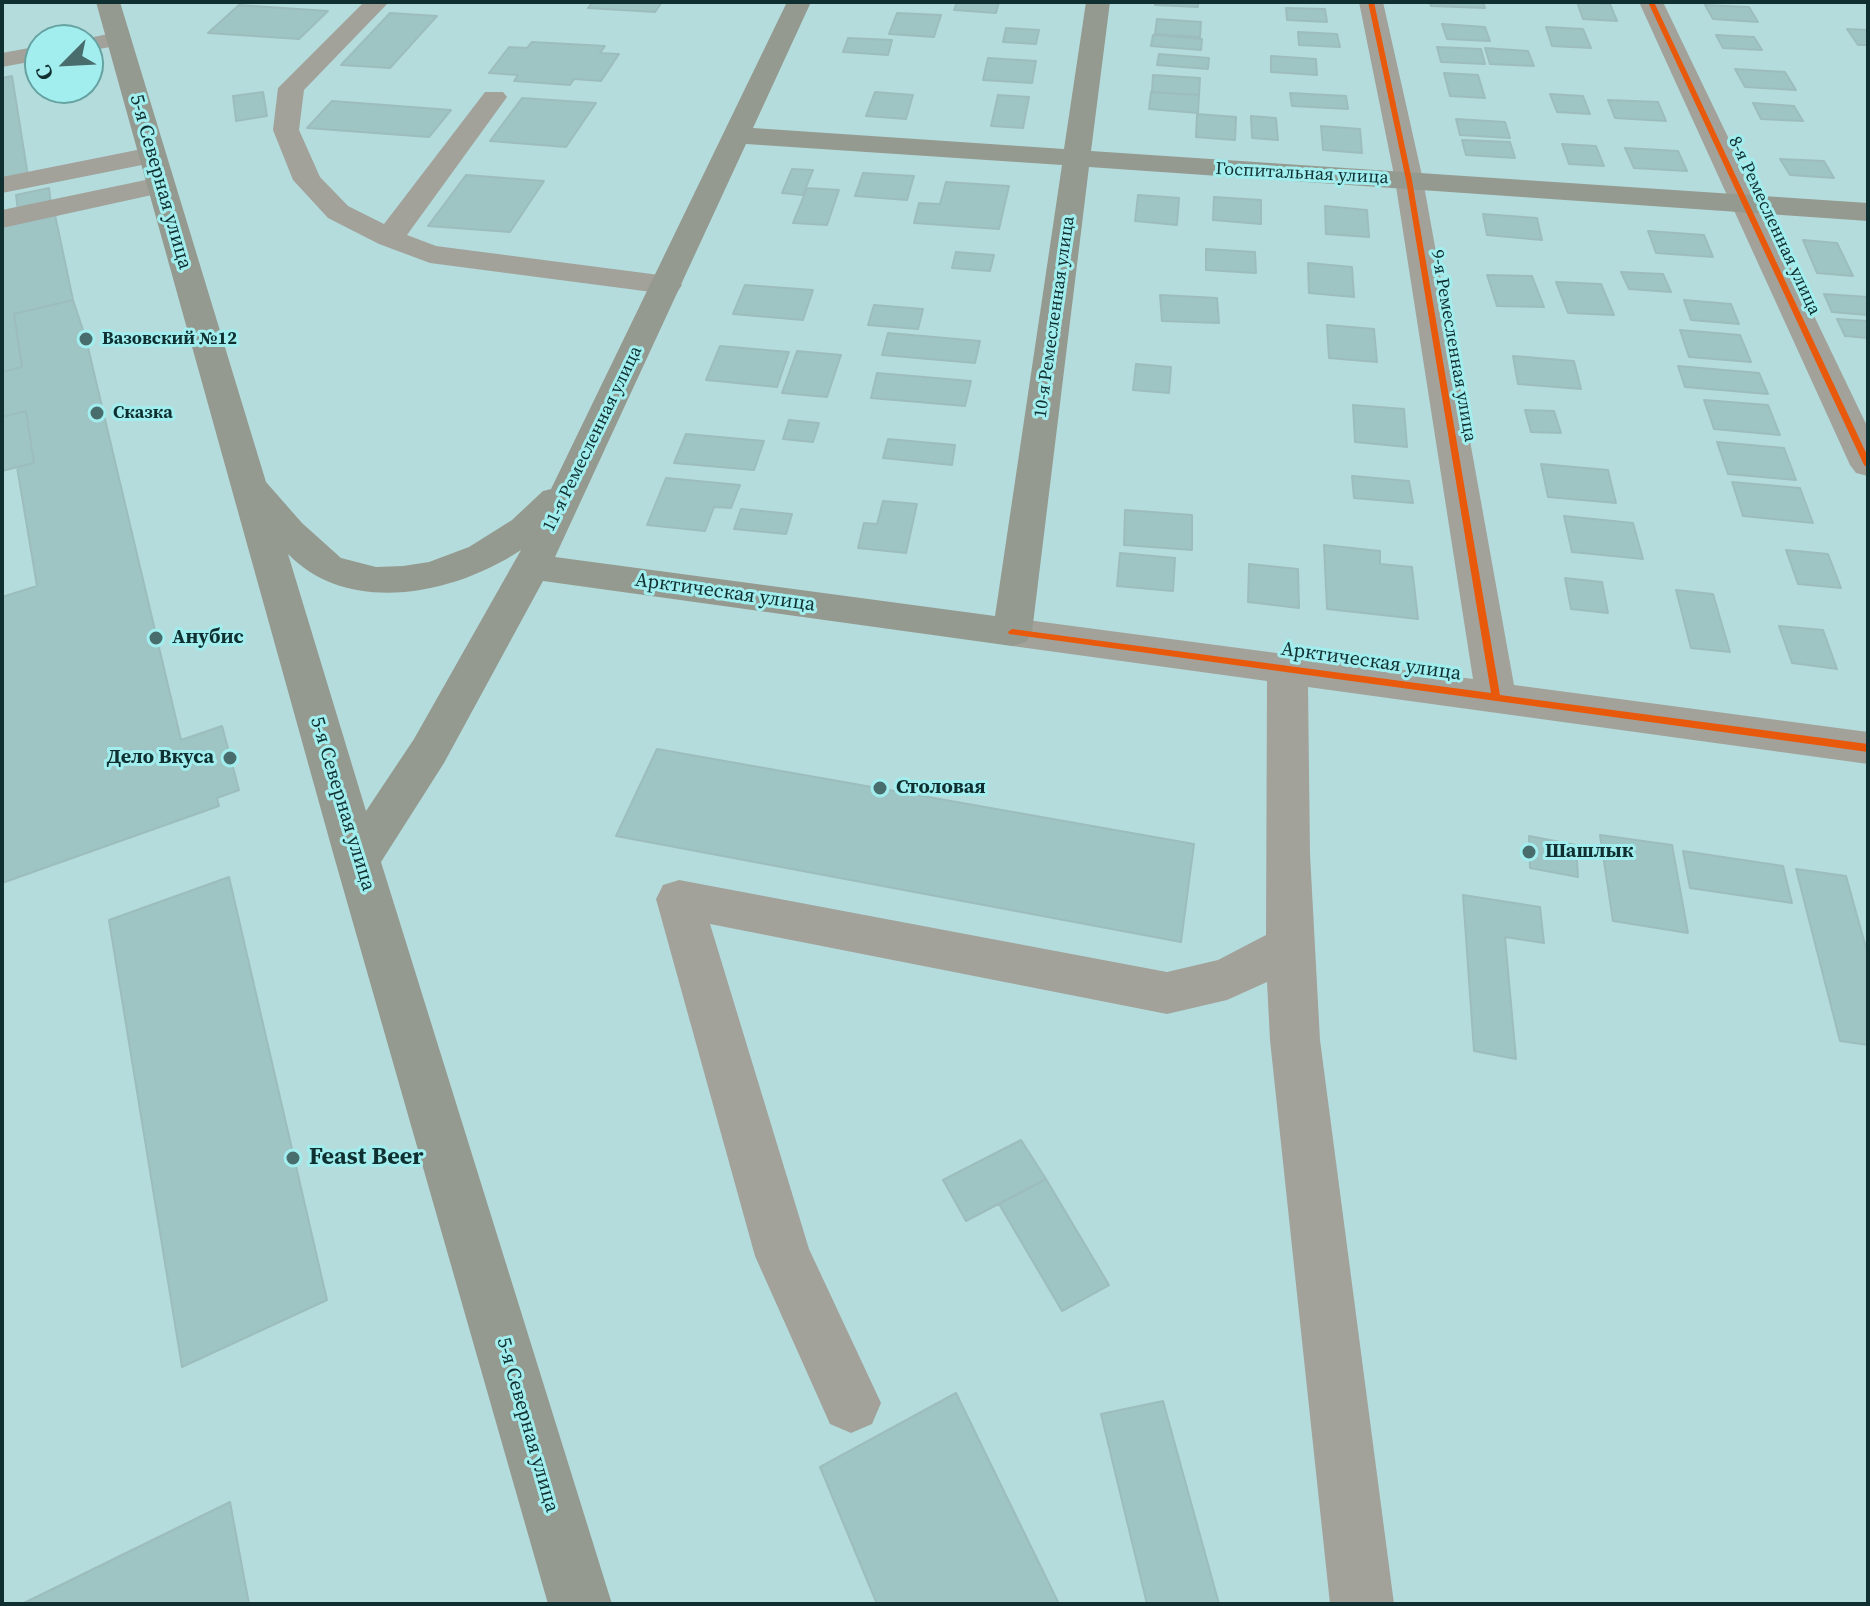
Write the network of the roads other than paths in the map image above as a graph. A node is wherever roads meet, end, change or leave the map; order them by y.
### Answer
1 (108, 2) edge
2 (377, 2) edge
3 (799, 2) edge
4 (1098, 2) edge
5 (1371, 2) edge
6 (1651, 2) edge
7 (118, 39) junction
8 (104, 41) edge
9 (24, 56) edge
10 (2, 60) edge
11 (494, 97) dead end
12 (736, 135) junction
13 (152, 155) junction
14 (1076, 160) junction
15 (1409, 180) junction
16 (2, 185) edge
17 (160, 185) junction
18 (1746, 203) junction
19 (1868, 212) edge
20 (2, 219) edge
21 (389, 238) junction
22 (667, 285) junction
23 (1868, 465) edge
24 (247, 483) junction
25 (572, 484) junction
26 (532, 567) junction
27 (1012, 632) junction
28 (1288, 669) junction
29 (1496, 697) junction
30 (1868, 748) edge
31 (358, 860) junction
32 (1288, 947) junction
33 (851, 1403) dead end
34 (580, 1604) edge
35 (1362, 1604) edge

1 - 7 main road, 5-я Северная улица
2 - 21 street
3 - 12 main road, 11-я Ремесленная улица
4 - 14 main road, 10-я Ремесленная улица
5 - 15 street, 9-я Ремесленная улица
6 - 18 street, 8-я Ремесленная улица
7 - 8 street
7 - 13 main road, 5-я Северная улица
9 - 10 street
11 - 21 street
12 - 14 main road, Госпитальная улица
12 - 22 main road, 11-я Ремесленная улица
13 - 16 street
13 - 17 main road, 5-я Северная улица
14 - 15 main road, Госпитальная улица
14 - 27 main road, 10-я Ремесленная улица
15 - 18 main road, Госпитальная улица
15 - 29 street, 9-я Ремесленная улица
17 - 20 street
17 - 24 main road, 5-я Северная улица
18 - 19 main road, Госпитальная улица
18 - 23 street, 8-я Ремесленная улица
21 - 22 street
22 - 25 main road, 11-я Ремесленная улица
24 - 25 main road
24 - 31 main road, 5-я Северная улица
25 - 26 main road, 11-я Ремесленная улица
26 - 27 main road, Арктическая улица
26 - 31 main road, 11-я Ремесленная улица
27 - 28 street, Арктическая улица
28 - 29 street, Арктическая улица
28 - 32 street
29 - 30 street, Арктическая улица
31 - 34 main road, 5-я Северная улица
32 - 33 street
32 - 35 street

